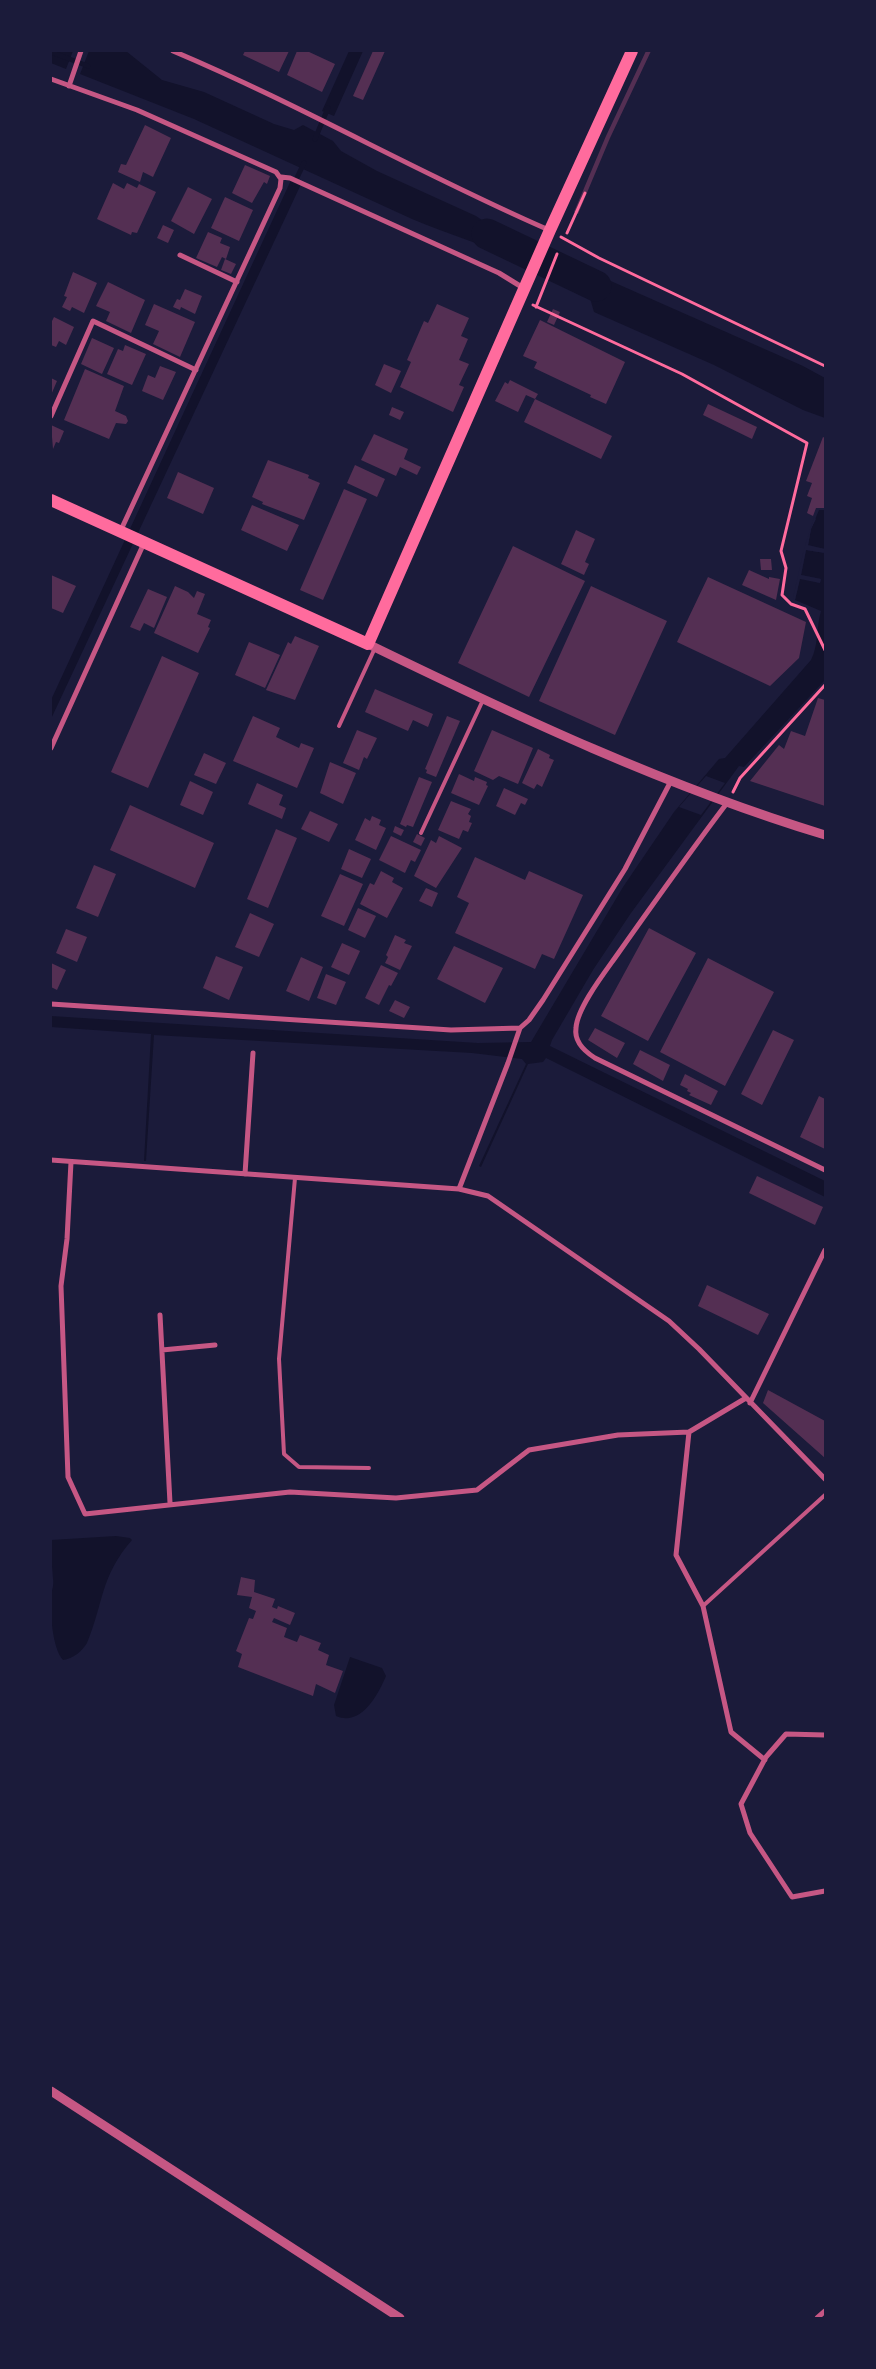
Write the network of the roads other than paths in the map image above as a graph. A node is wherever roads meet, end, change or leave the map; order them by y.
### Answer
1 (81, 51) edge
2 (173, 51) edge
3 (632, 51) edge
4 (51, 79) edge
5 (69, 86) junction
6 (280, 177) junction
7 (549, 233) junction
8 (180, 255) dead end
9 (237, 282) junction
10 (524, 291) junction
11 (196, 370) junction
12 (51, 416) edge
13 (51, 500) edge
14 (122, 533) junction
15 (143, 542) junction
16 (372, 646) junction
17 (484, 698) junction
18 (339, 726) dead end
19 (51, 748) edge
20 (671, 781) junction
21 (727, 803) junction
22 (421, 833) dead end
23 (825, 836) edge
24 (51, 1004) edge
25 (520, 1028) junction
26 (253, 1053) dead end
27 (51, 1160) edge
28 (71, 1162) junction
29 (825, 1170) edge
30 (245, 1174) junction
31 (295, 1178) junction
32 (459, 1189) junction
33 (825, 1250) edge
34 (160, 1315) dead end
35 (215, 1345) dead end
36 (162, 1350) junction
37 (746, 1398) junction
38 (750, 1403) junction
39 (689, 1432) junction
40 (369, 1468) dead end
41 (825, 1479) edge
42 (825, 1495) edge
43 (170, 1503) junction
44 (703, 1606) junction
45 (825, 1735) edge
46 (765, 1760) junction
47 (825, 1891) edge
48 (51, 2090) edge
49 (825, 2311) edge
50 (400, 2318) edge
51 (817, 2318) edge

1 - 5 street
2 - 7 street
3 - 7 main road
4 - 5 street
5 - 6 street
6 - 9 street
6 - 10 street
7 - 10 main road
8 - 9 street
9 - 11 street
10 - 16 main road
11 - 12 street
11 - 14 street
13 - 14 main road
14 - 15 main road
15 - 16 main road
15 - 19 street
16 - 17 street
16 - 18 lane
17 - 20 street
17 - 22 lane
20 - 21 street
20 - 25 street
21 - 23 street
21 - 29 street
24 - 25 street
25 - 32 street
26 - 30 street
27 - 28 street
28 - 30 street
28 - 43 street
30 - 31 street
31 - 32 street
31 - 40 lane
32 - 37 street
33 - 38 street
34 - 36 street
35 - 36 street
36 - 43 street
37 - 38 street
37 - 39 street
38 - 41 street
39 - 43 street
39 - 44 street
42 - 44 lane
44 - 46 street
45 - 46 street
46 - 47 street
48 - 50 street
49 - 51 street

